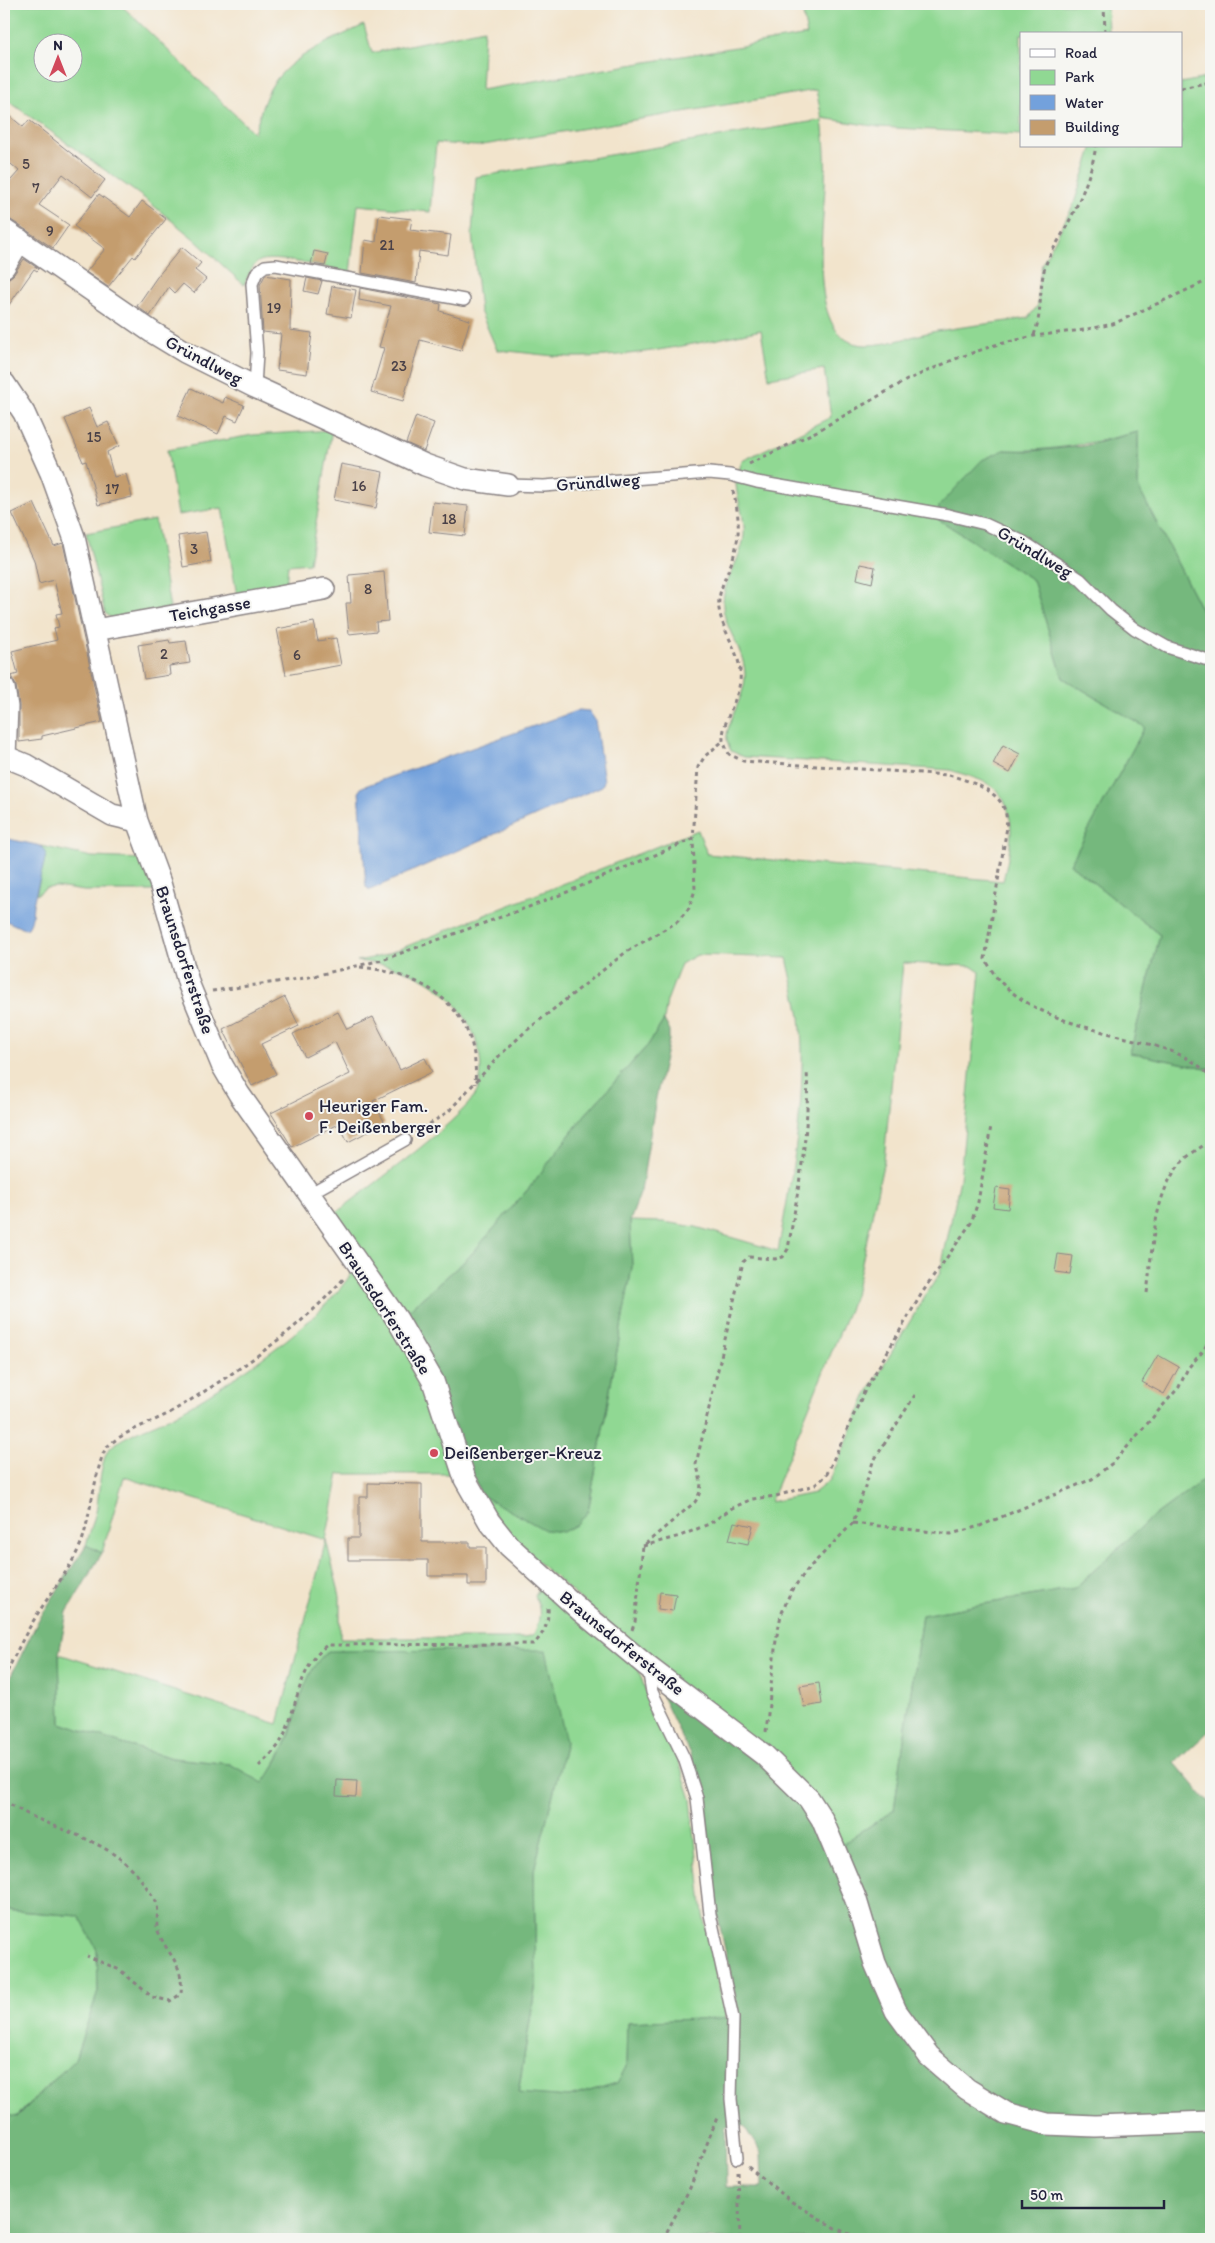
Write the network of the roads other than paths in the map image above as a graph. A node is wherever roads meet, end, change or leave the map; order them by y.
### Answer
1 (12, 235) edge
2 (4, 267) edge
3 (464, 300) dead end
4 (4, 383) edge
5 (255, 387) junction
6 (508, 485) joint
7 (324, 589) dead end
8 (95, 630) junction
9 (1211, 661) edge
10 (4, 688) edge
11 (5, 746) edge
12 (137, 822) junction
13 (404, 1140) road end
14 (309, 1194) junction
15 (647, 1666) junction
16 (1211, 2122) edge
17 (737, 2158) road end

1 - 2 street
1 - 5 street, Gründlweg
3 - 5 lane
4 - 8 street, Braunsdorferstraße
5 - 6 street, Gründlweg
6 - 9 lane, Gründlweg
7 - 8 street, Teichgasse
8 - 12 street, Braunsdorferstraße
10 - 11 street
11 - 12 street
12 - 14 street, Braunsdorferstraße
13 - 14 lane
14 - 15 street, Braunsdorferstraße
15 - 16 street, Braunsdorferstraße
15 - 17 lane

